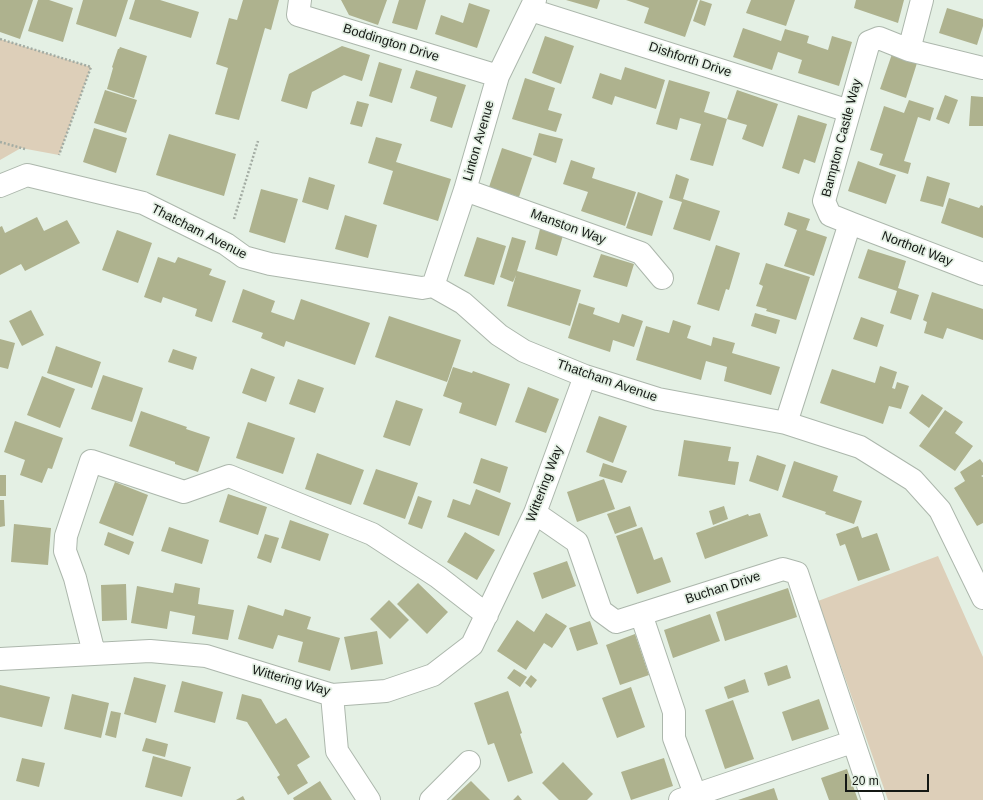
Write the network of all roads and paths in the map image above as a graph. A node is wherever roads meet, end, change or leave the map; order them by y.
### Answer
1 (300, 0) edge
2 (922, 0) edge
3 (533, 5) edge
4 (0, 39) edge
5 (909, 50) junction
6 (983, 68) edge
7 (498, 76) junction
8 (849, 111) junction
9 (258, 141) dead end
10 (59, 155) dead end
11 (0, 186) edge
12 (465, 190) junction
13 (850, 223) junction
14 (226, 244) junction
15 (983, 274) edge
16 (662, 278) dead end
17 (433, 286) junction
18 (585, 376) junction
19 (786, 424) junction
20 (535, 513) junction
21 (983, 598) edge
22 (641, 614) junction
23 (487, 615) junction
24 (94, 653) junction
25 (0, 659) edge
26 (332, 695) junction
27 (852, 742) junction
28 (469, 762) dead end
29 (688, 797) edge
30 (369, 800) edge
31 (430, 800) edge
32 (872, 800) edge

1 - 7 street, Boddington Drive
2 - 5 street
3 - 7 street, Linton Avenue
3 - 8 street, Dishforth Drive
4 - 10 path
5 - 6 street
5 - 8 street, Bampton Castle Way
7 - 12 street, Linton Avenue
8 - 13 street, Bampton Castle Way
9 - 14 path
11 - 14 street, Thatcham Avenue
12 - 16 street, Manston Way
12 - 17 street, Linton Avenue
13 - 15 street, Northolt Way
13 - 19 street
14 - 17 street, Thatcham Avenue
17 - 18 street, Thatcham Avenue
18 - 19 street, Thatcham Avenue
18 - 20 street, Wittering Way
19 - 21 street, Thatcham Avenue
20 - 22 street, Buchan Drive
20 - 23 street, Wittering Way
22 - 27 street, Buchan Drive
22 - 29 street
23 - 24 street
23 - 26 street, Wittering Way
24 - 25 street, Wittering Way
24 - 26 street, Wittering Way
26 - 30 street
27 - 29 street
27 - 32 street, Buchan Drive
28 - 31 street

